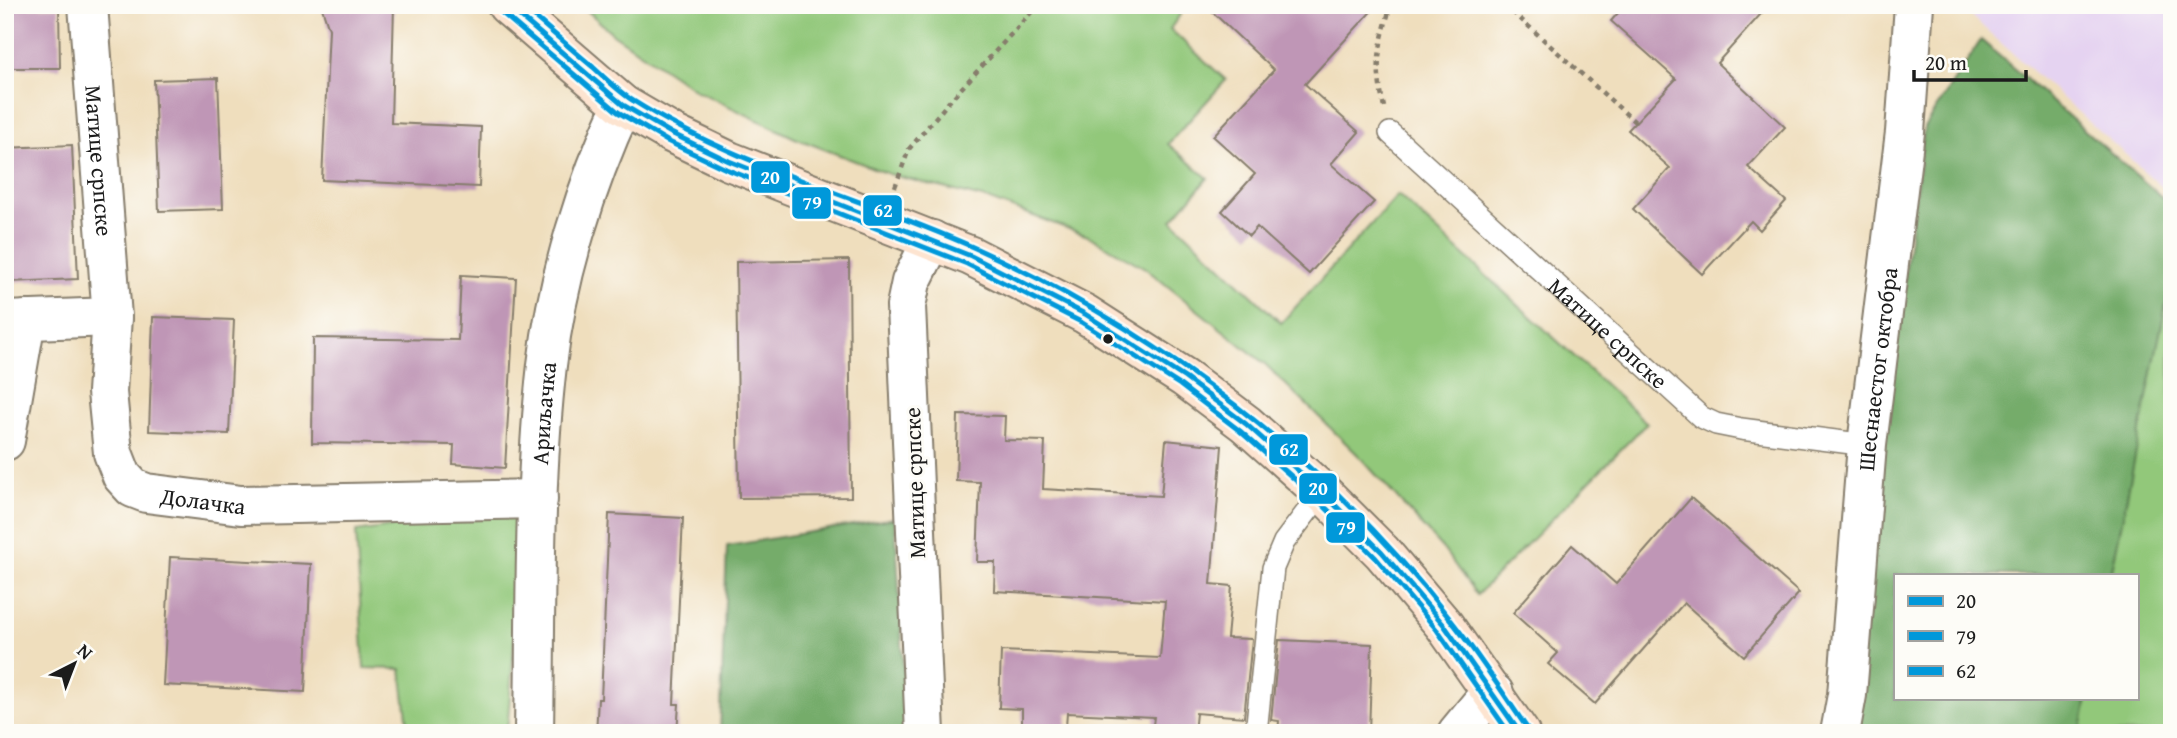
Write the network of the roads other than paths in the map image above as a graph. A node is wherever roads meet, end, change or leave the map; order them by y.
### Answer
1 (88, 5) edge
2 (507, 5) edge
3 (1914, 5) edge
4 (623, 105) junction
5 (1390, 133) road end
6 (932, 240) junction
7 (112, 317) junction
8 (16, 320) edge
9 (5, 440) edge
10 (1867, 445) junction
11 (1322, 492) junction
12 (538, 499) junction
13 (1494, 693) junction
14 (534, 733) edge
15 (925, 733) edge
16 (1256, 733) edge
17 (1457, 733) edge
18 (1520, 733) edge
19 (1839, 733) edge

1 - 7 street, Матице српске
2 - 4 main road
3 - 10 street, Шеснаестог октобра
4 - 6 main road
4 - 12 street, Ариљачка
5 - 10 lane, Матице српске
6 - 11 main road
6 - 15 street, Матице српске
7 - 8 street
7 - 12 street, Долачка
8 - 9 street
10 - 19 street, Шеснаестог октобра
11 - 13 main road
11 - 16 lane
12 - 14 street, Ариљачка
13 - 17 street
13 - 18 main road

